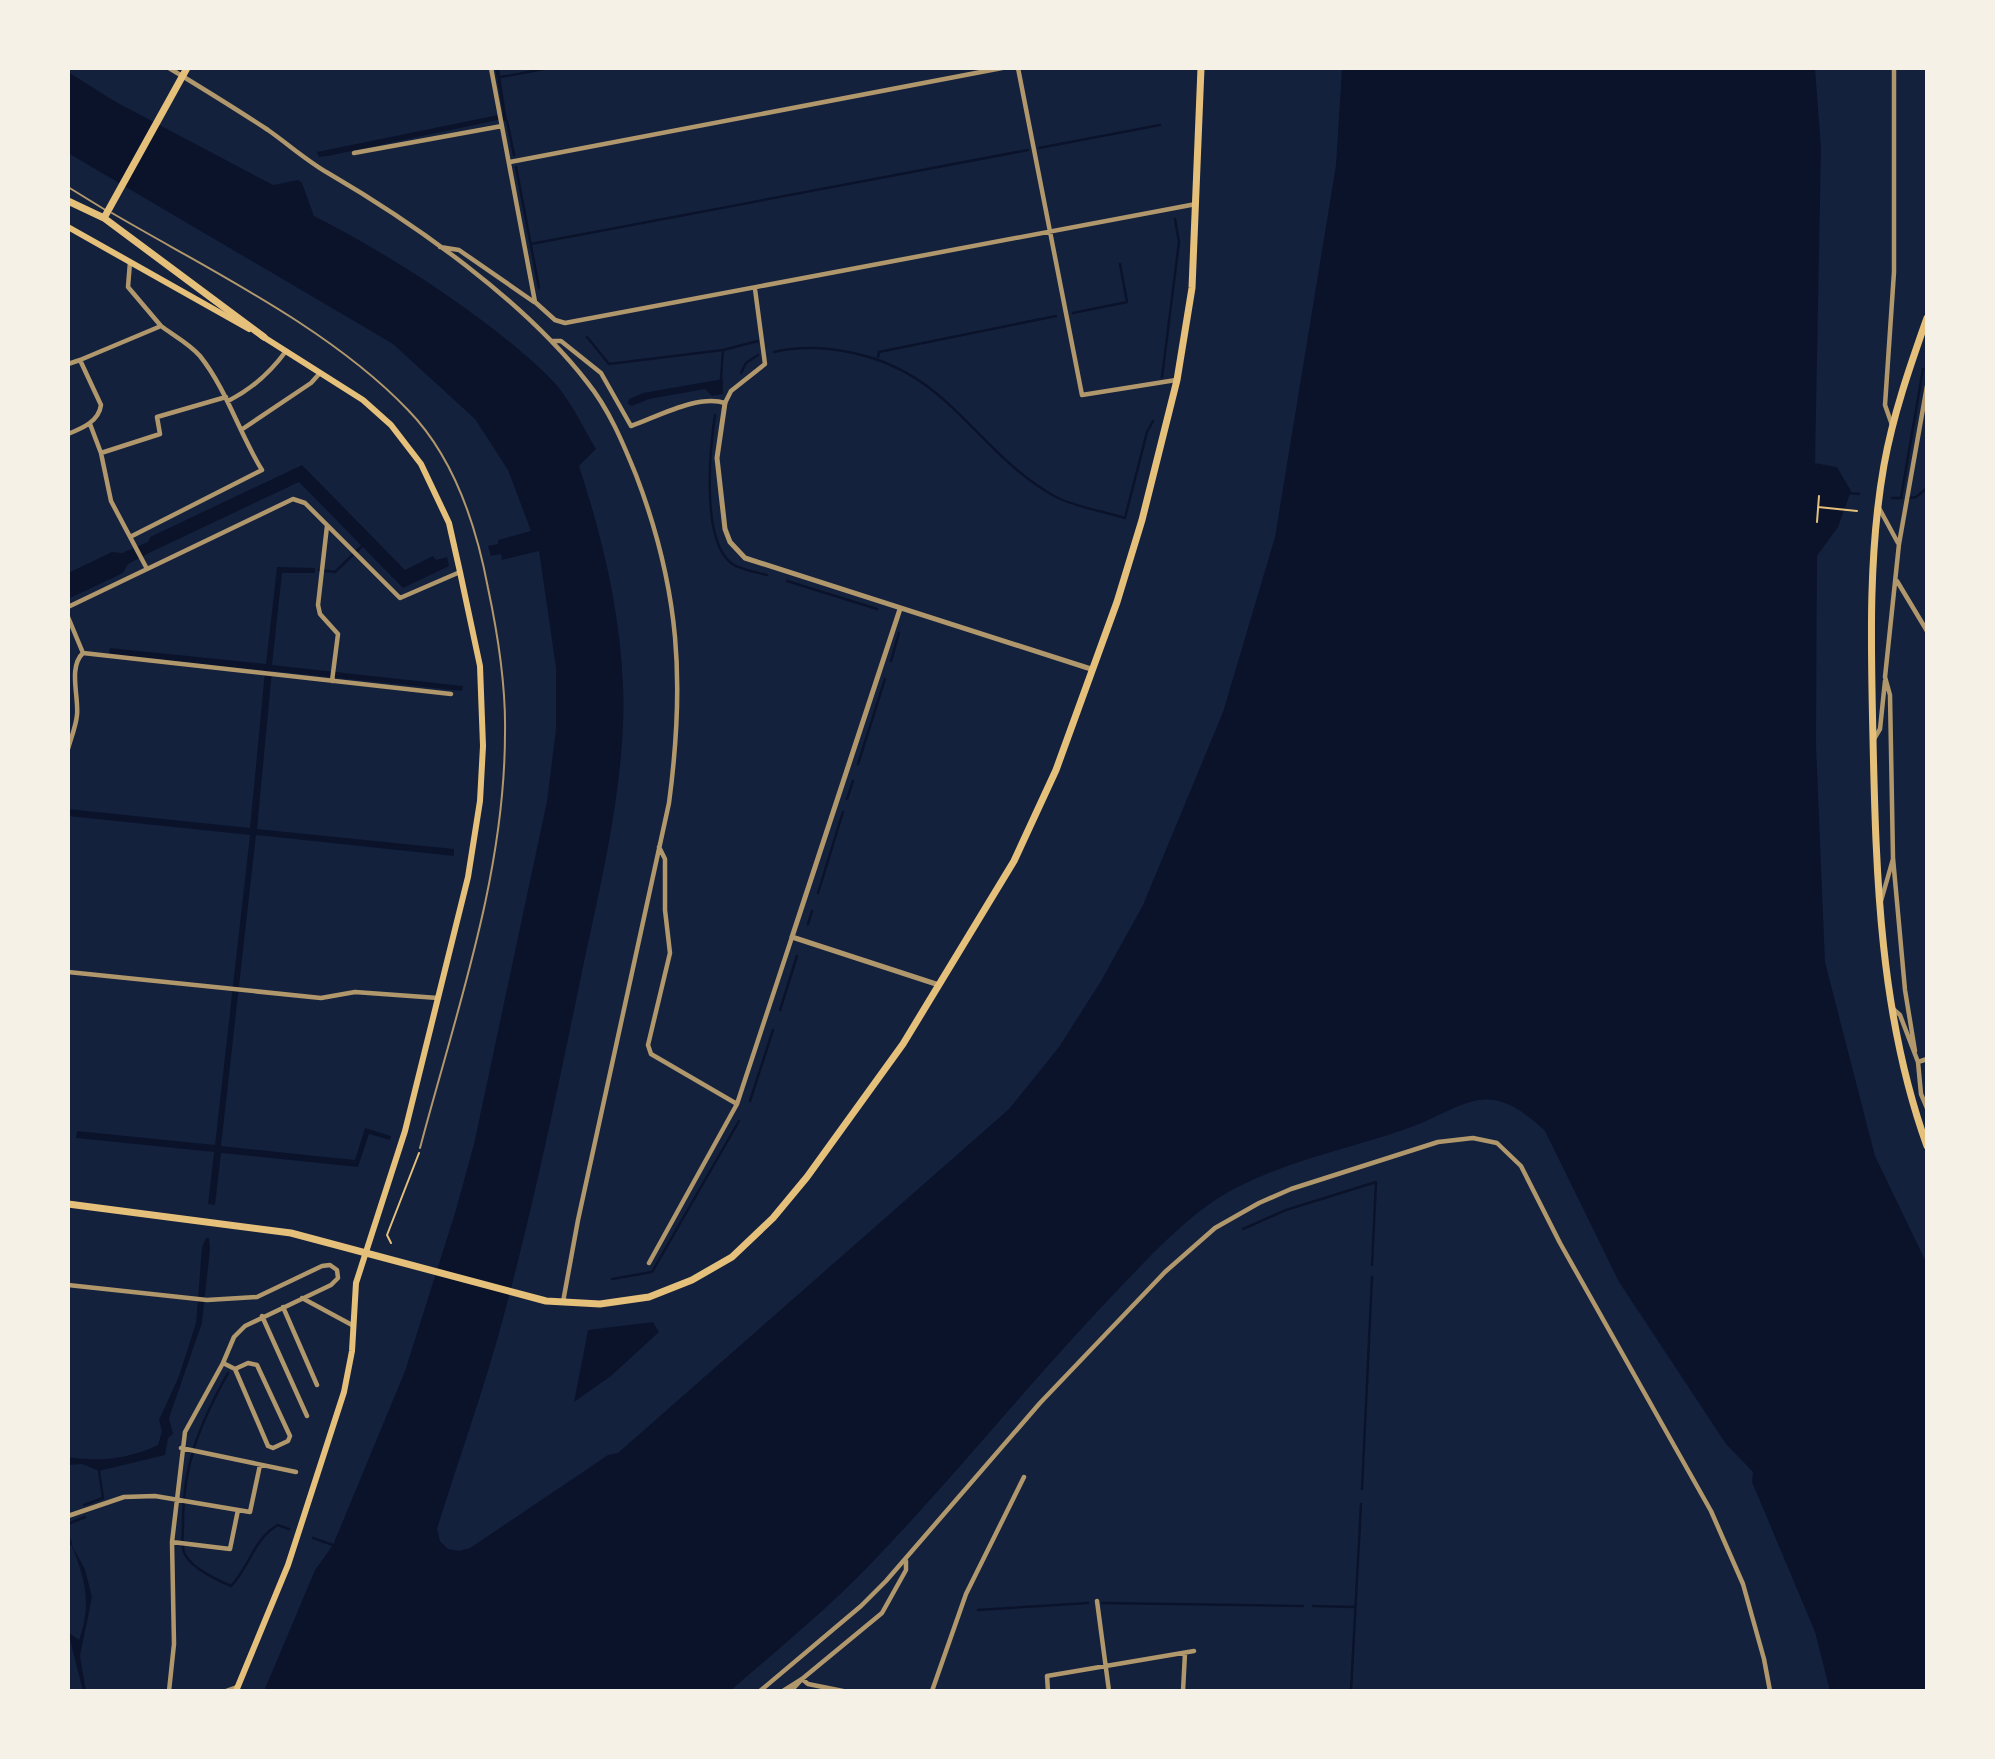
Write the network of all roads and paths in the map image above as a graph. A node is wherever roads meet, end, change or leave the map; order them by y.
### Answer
1 (170, 68) edge
2 (187, 68) edge
3 (491, 68) edge
4 (1002, 68) edge
5 (1017, 68) edge
6 (1201, 68) edge
7 (1894, 68) edge
8 (182, 76) junction
9 (502, 123) junction
10 (354, 153) dead end
11 (510, 162) junction
12 (68, 187) edge
13 (68, 201) edge
14 (1197, 204) junction
15 (106, 215) junction
16 (68, 227) edge
17 (1049, 231) junction
18 (440, 247) junction
19 (130, 262) junction
20 (754, 289) junction
21 (535, 302) junction
22 (1927, 318) edge
23 (161, 326) junction
24 (1925, 329) edge
25 (264, 337) junction
26 (552, 341) junction
27 (286, 351) junction
28 (80, 360) junction
29 (68, 364) edge
30 (320, 373) junction
31 (1177, 380) junction
32 (1927, 386) edge
33 (227, 399) junction
34 (724, 403) junction
35 (90, 424) junction
36 (1892, 426) junction
37 (241, 430) junction
38 (68, 434) edge
39 (101, 453) junction
40 (1819, 496) dead end
41 (1878, 506) junction
42 (1818, 507) junction
43 (1857, 511) dead end
44 (1817, 522) dead end
45 (327, 526) junction
46 (131, 539) junction
47 (1899, 544) junction
48 (146, 567) junction
49 (460, 572) junction
50 (1897, 581) junction
51 (68, 607) edge
52 (900, 608) junction
53 (68, 617) edge
54 (1927, 631) edge
55 (83, 653) junction
56 (1091, 669) junction
57 (1885, 677) junction
58 (332, 680) junction
59 (451, 694) dead end
60 (1873, 740) junction
61 (68, 749) edge
62 (659, 846) junction
63 (1893, 858) junction
64 (1879, 905) junction
65 (792, 937) junction
66 (68, 972) edge
67 (939, 985) junction
68 (438, 998) junction
69 (1892, 1007) junction
70 (1915, 1051) junction
71 (1927, 1059) edge
72 (1918, 1062) junction
73 (737, 1104) junction
74 (1927, 1108) edge
75 (1927, 1146) edge
76 (421, 1148) joint
77 (68, 1204) edge
78 (391, 1243) dead end
79 (367, 1252) junction
80 (649, 1263) dead end
81 (68, 1284) edge
82 (301, 1298) junction
83 (563, 1302) junction
84 (283, 1307) junction
85 (262, 1316) junction
86 (352, 1325) junction
87 (223, 1363) junction
88 (235, 1369) junction
89 (317, 1385) dead end
90 (307, 1416) dead end
91 (181, 1448) junction
92 (260, 1465) junction
93 (296, 1472) dead end
94 (1024, 1477) dead end
95 (181, 1500) junction
96 (238, 1510) junction
97 (68, 1517) edge
98 (172, 1542) junction
99 (906, 1560) junction
100 (1097, 1601) dead end
101 (1194, 1651) dead end
102 (1185, 1653) junction
103 (1106, 1668) junction
104 (802, 1679) junction
105 (237, 1689) edge
106 (169, 1691) edge
107 (226, 1691) edge
108 (760, 1691) edge
109 (783, 1691) edge
110 (792, 1691) edge
111 (843, 1691) edge
112 (932, 1691) edge
113 (1048, 1691) edge
114 (1110, 1691) edge
115 (1183, 1691) edge
116 (1770, 1691) edge

1 - 8 street
2 - 8 main road
3 - 9 street
4 - 11 street
5 - 17 street
6 - 14 main road
7 - 36 street
8 - 15 main road
8 - 18 street
9 - 10 street
9 - 11 street
11 - 21 street
12 - 15 lane
13 - 15 main road
14 - 17 street
14 - 31 main road
15 - 25 main road
15 - 76 lane
16 - 19 main road
17 - 20 street
17 - 31 street
18 - 21 street
18 - 26 street
19 - 23 street
19 - 25 main road
20 - 21 street
20 - 34 street
22 - 24 main road
23 - 28 street
23 - 33 street
24 - 36 main road
25 - 27 main road
26 - 34 street
26 - 62 street
27 - 30 main road
27 - 33 street
28 - 29 street
28 - 35 street
30 - 37 street
30 - 49 main road
31 - 56 main road
32 - 47 street
33 - 37 street
33 - 39 street
34 - 52 street
35 - 38 street
35 - 39 street
36 - 41 main road
37 - 46 street
39 - 46 street
40 - 42 path
41 - 47 street
41 - 60 main road
42 - 43 path
42 - 44 path
45 - 48 street
45 - 49 street
45 - 58 street
46 - 48 street
47 - 50 street
48 - 51 street
49 - 68 main road
50 - 54 street
50 - 57 street
52 - 56 street
52 - 65 street
53 - 55 street
55 - 58 street
55 - 61 street
56 - 67 main road
57 - 60 street
57 - 63 street
58 - 59 street
60 - 64 main road
62 - 73 street
62 - 83 street
63 - 64 street
63 - 70 street
64 - 69 main road
65 - 67 street
65 - 73 street
66 - 68 street
67 - 83 main road
68 - 79 main road
69 - 70 street
69 - 75 main road
70 - 72 street
71 - 72 street
72 - 74 street
73 - 80 street
76 - 78 path
77 - 79 main road
79 - 83 main road
79 - 86 main road
81 - 82 street
82 - 84 street
82 - 86 street
84 - 85 street
84 - 89 street
85 - 87 street
85 - 90 street
86 - 105 main road
87 - 88 street
87 - 91 street
88 - 88 street
91 - 92 street
91 - 95 street
92 - 93 street
92 - 96 street
94 - 112 street
95 - 96 street
95 - 97 street
95 - 98 street
96 - 98 street
98 - 106 street
99 - 104 street
99 - 108 street
99 - 116 street
100 - 103 street
101 - 102 street
102 - 103 street
102 - 115 street
103 - 113 street
103 - 114 street
104 - 109 street
104 - 110 street
104 - 111 street
105 - 107 street

